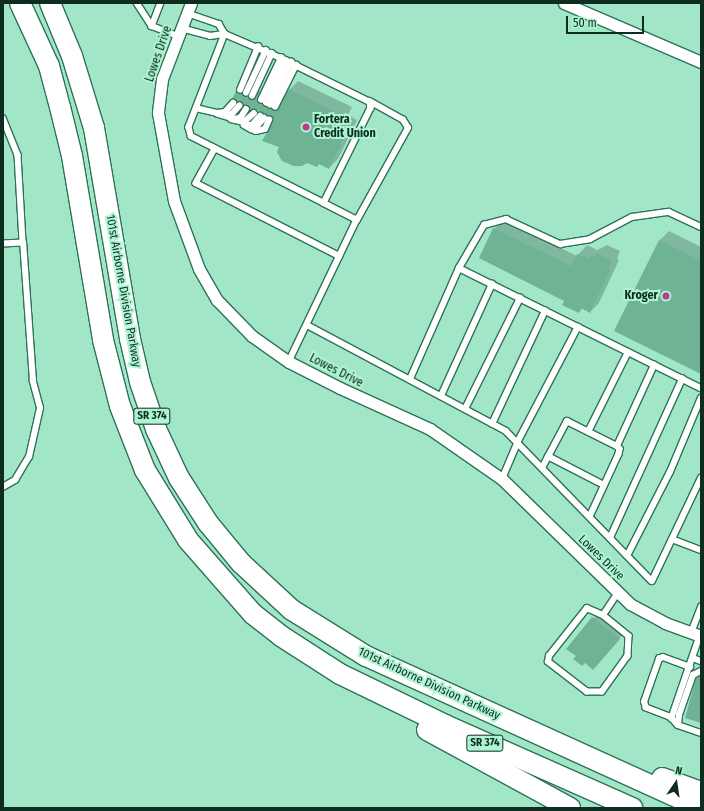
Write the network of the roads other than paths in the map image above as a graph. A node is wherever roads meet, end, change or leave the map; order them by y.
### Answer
1 (20, 3) edge
2 (50, 3) edge
3 (137, 3) edge
4 (161, 3) edge
5 (564, 3) edge
6 (189, 8) edge
7 (152, 26) junction
8 (180, 32) junction
9 (225, 34) junction
10 (258, 47) junction
11 (266, 50) junction
12 (272, 53) junction
13 (288, 61) junction
14 (701, 62) edge
15 (240, 90) dead end
16 (246, 93) dead end
17 (252, 96) dead end
18 (370, 102) junction
19 (233, 103) dead end
20 (239, 106) dead end
21 (196, 108) junction
22 (246, 109) dead end
23 (217, 113) junction
24 (3, 118) edge
25 (227, 118) junction
26 (241, 124) junction
27 (5, 127) edge
28 (215, 149) junction
29 (324, 203) junction
30 (357, 220) junction
31 (701, 227) edge
32 (23, 243) junction
33 (3, 244) edge
34 (339, 256) junction
35 (459, 268) junction
36 (492, 284) junction
37 (520, 298) junction
38 (546, 311) junction
39 (307, 325) junction
40 (578, 327) junction
41 (628, 352) junction
42 (289, 362) junction
43 (654, 365) junction
44 (410, 379) junction
45 (682, 379) junction
46 (701, 388) edge
47 (441, 396) junction
48 (701, 398) edge
49 (466, 409) junction
50 (492, 424) junction
51 (588, 432) junction
52 (517, 443) junction
53 (617, 446) junction
54 (548, 456) junction
55 (542, 468) junction
56 (701, 478) edge
57 (502, 479) junction
58 (604, 486) junction
59 (3, 487) edge
60 (590, 517) junction
61 (610, 538) junction
62 (672, 538) junction
63 (701, 550) edge
64 (627, 556) junction
65 (618, 593) junction
66 (701, 607) edge
67 (603, 615) junction
68 (698, 635) edge
69 (693, 658) junction
70 (701, 661) edge
71 (690, 667) junction
72 (701, 671) edge
73 (340, 674) junction
74 (453, 696) junction
75 (672, 718) junction
76 (678, 725) junction
77 (701, 733) edge
78 (701, 792) edge
79 (570, 808) edge
80 (632, 808) edge
81 (701, 808) edge

1 - 73 highway, SR 374
2 - 74 highway, 101st Airborne Division Parkway / SR 374
3 - 7 lane
4 - 7 lane
5 - 14 street
6 - 8 street, Lowes Drive
6 - 9 lane
7 - 8 lane
8 - 9 lane
8 - 42 street, Lowes Drive
9 - 10 lane
9 - 21 lane
10 - 11 lane
10 - 15 lane
11 - 12 lane
11 - 16 lane
12 - 13 lane
12 - 17 lane
13 - 13 lane
13 - 18 lane
18 - 29 lane
18 - 30 lane
19 - 23 lane
20 - 23 lane
21 - 23 lane
21 - 28 lane
22 - 25 lane
23 - 25 lane
24 - 27 lane
25 - 26 lane
26 - 26 lane
27 - 32 lane
28 - 29 lane
28 - 34 lane
29 - 30 lane
30 - 34 lane
31 - 35 lane
32 - 33 lane
32 - 59 lane
34 - 39 lane
35 - 36 lane
35 - 44 lane
36 - 37 lane
36 - 47 lane
37 - 38 lane
37 - 49 lane
38 - 40 lane
38 - 50 lane
39 - 42 lane
39 - 44 lane
40 - 41 lane
40 - 52 lane
41 - 43 lane
41 - 51 lane
42 - 57 street, Lowes Drive
43 - 45 lane
43 - 53 lane
44 - 47 lane
45 - 46 lane
45 - 61 lane
47 - 49 lane
48 - 64 lane
49 - 50 lane
50 - 52 lane
51 - 53 lane
51 - 54 lane
52 - 55 lane
52 - 57 lane
53 - 58 lane
54 - 55 lane
54 - 58 lane
55 - 60 lane
56 - 62 lane
57 - 65 street, Lowes Drive
58 - 60 lane
60 - 61 lane
61 - 64 lane
62 - 63 lane
62 - 64 lane
65 - 67 lane
65 - 68 street, Lowes Drive
66 - 68 lane
67 - 67 lane
68 - 69 lane
69 - 70 lane
69 - 71 lane
71 - 75 lane
71 - 75 lane
72 - 76 lane
73 - 79 highway
73 - 80 highway, SR 374
74 - 78 highway
74 - 81 highway, 101st Airborne Division Parkway / SR 374
75 - 76 lane
76 - 77 lane

